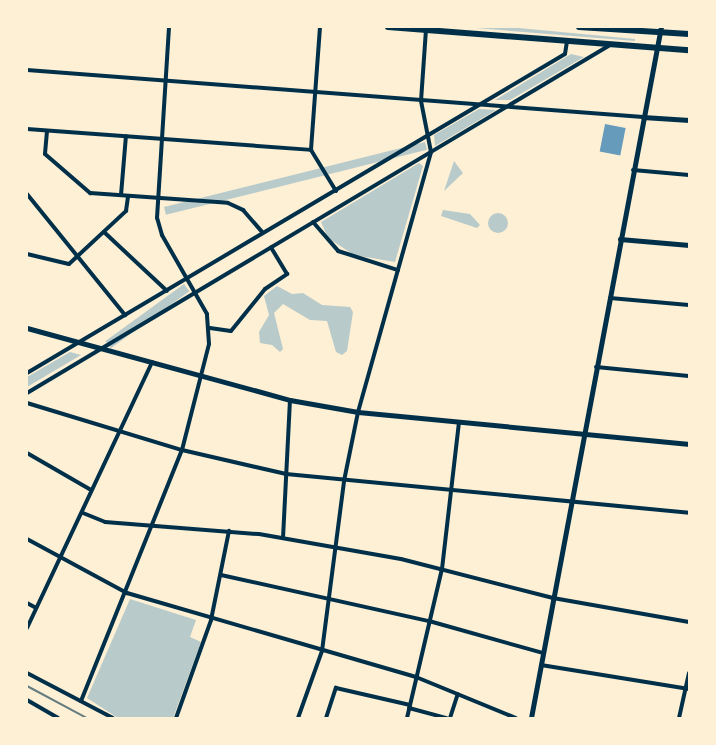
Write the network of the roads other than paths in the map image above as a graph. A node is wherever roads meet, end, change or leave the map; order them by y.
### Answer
1 (169, 27) edge
2 (320, 27) edge
3 (388, 27) edge
4 (579, 27) edge
5 (609, 28) edge
6 (426, 30) junction
7 (660, 30) edge
8 (689, 34) edge
9 (567, 41) junction
10 (611, 44) junction
11 (656, 47) junction
12 (689, 50) edge
13 (27, 70) edge
14 (166, 80) junction
15 (314, 90) junction
16 (421, 100) junction
17 (482, 104) junction
18 (512, 105) junction
19 (643, 117) junction
20 (689, 120) edge
21 (27, 129) edge
22 (47, 132) junction
23 (126, 136) junction
24 (428, 136) junction
25 (162, 139) junction
26 (311, 150) junction
27 (431, 152) junction
28 (633, 170) junction
29 (689, 175) edge
30 (336, 191) junction
31 (27, 194) edge
32 (121, 195) junction
33 (128, 196) junction
34 (158, 198) junction
35 (313, 222) junction
36 (104, 232) junction
37 (263, 233) junction
38 (620, 239) junction
39 (689, 245) edge
40 (271, 247) junction
41 (27, 254) edge
42 (77, 257) junction
43 (398, 270) junction
44 (187, 279) junction
45 (167, 291) junction
46 (195, 293) junction
47 (610, 298) junction
48 (689, 305) edge
49 (125, 315) junction
50 (27, 328) edge
51 (210, 328) junction
52 (81, 342) junction
53 (103, 348) junction
54 (152, 362) junction
55 (596, 367) junction
56 (27, 373) edge
57 (204, 376) junction
58 (689, 376) edge
59 (27, 393) edge
60 (290, 400) junction
61 (27, 403) edge
62 (358, 412) junction
63 (459, 423) junction
64 (121, 430) junction
65 (584, 434) junction
66 (689, 444) edge
67 (182, 450) junction
68 (27, 453) edge
69 (286, 474) junction
70 (344, 481) junction
71 (90, 490) junction
72 (451, 490) junction
73 (571, 501) junction
74 (83, 513) junction
75 (689, 513) edge
76 (153, 524) junction
77 (229, 531) junction
78 (283, 538) junction
79 (27, 539) edge
80 (336, 548) junction
81 (60, 560) junction
82 (442, 569) junction
83 (221, 575) junction
84 (127, 593) junction
85 (553, 598) junction
86 (330, 600) junction
87 (27, 603) edge
88 (36, 608) junction
89 (211, 620) junction
90 (429, 621) junction
91 (689, 622) edge
92 (27, 628) edge
93 (322, 651) junction
94 (543, 653) junction
95 (541, 666) junction
96 (27, 673) edge
97 (689, 673) edge
98 (416, 677) junction
99 (683, 688) junction
100 (689, 689) edge
101 (458, 694) junction
102 (27, 700) edge
103 (81, 701) junction
104 (410, 706) junction
105 (58, 718) edge
106 (113, 718) edge
107 (176, 718) edge
108 (298, 718) edge
109 (326, 718) edge
110 (407, 718) edge
111 (448, 718) edge
112 (516, 718) edge
113 (531, 718) edge
114 (679, 718) edge

1 - 14 street
2 - 15 street
3 - 6 highway
4 - 5 highway
5 - 7 highway
6 - 9 highway
6 - 16 street
7 - 8 highway
7 - 11 street
9 - 10 highway
9 - 17 street
10 - 11 highway
10 - 18 street
11 - 12 highway
11 - 19 street
13 - 14 street
14 - 15 street
14 - 25 street
15 - 16 street
15 - 26 street
16 - 17 street
16 - 24 street
17 - 18 street
17 - 24 street
18 - 19 street
18 - 27 street
19 - 20 street
19 - 28 street
21 - 22 street
22 - 23 street
22 - 32 street
23 - 25 street
23 - 32 street
24 - 27 street
24 - 30 street
25 - 26 street
25 - 34 street
26 - 30 street
27 - 35 street
27 - 43 street
28 - 29 street
28 - 38 street
30 - 37 street
31 - 42 street
32 - 33 street
33 - 34 street
33 - 36 street
34 - 37 street
34 - 44 street
35 - 40 street
35 - 43 street
36 - 42 street
36 - 45 street
37 - 44 street
38 - 39 street
38 - 47 street
40 - 46 street
40 - 51 street
41 - 42 street
42 - 49 street
43 - 62 street
44 - 45 street
44 - 46 street
45 - 49 street
46 - 51 street
46 - 53 street
47 - 48 street
47 - 55 street
49 - 52 street
50 - 52 main road
51 - 57 street
52 - 53 main road
52 - 56 street
53 - 54 main road
53 - 59 street
54 - 57 main road
54 - 64 street
55 - 58 street
55 - 65 street
57 - 60 main road
57 - 67 street
60 - 62 main road
60 - 69 street
61 - 64 street
62 - 63 main road
62 - 70 street
63 - 65 main road
63 - 72 street
64 - 67 street
64 - 71 street
65 - 66 main road
65 - 73 street
67 - 69 street
67 - 76 street
68 - 71 street
69 - 70 street
69 - 78 street
70 - 72 street
70 - 80 street
71 - 74 street
72 - 73 street
72 - 82 street
73 - 75 street
73 - 85 street
74 - 76 street
74 - 81 street
76 - 77 street
76 - 84 street
77 - 78 street
77 - 83 street
78 - 80 street
79 - 81 street
80 - 82 street
80 - 86 street
81 - 84 street
81 - 88 street
82 - 85 street
82 - 90 street
83 - 86 street
83 - 89 street
84 - 89 street
84 - 103 street
85 - 91 street
85 - 94 street
86 - 90 street
86 - 93 street
87 - 88 street
88 - 92 street
89 - 93 street
89 - 107 street
90 - 94 street
90 - 98 street
93 - 98 street
93 - 108 street
94 - 95 street
95 - 99 street
95 - 113 street
96 - 103 street
97 - 99 street
98 - 101 street
98 - 104 street
99 - 100 street
99 - 114 street
101 - 111 street
101 - 112 street
102 - 105 street
103 - 106 street
104 - 109 street
104 - 110 street
104 - 111 street

